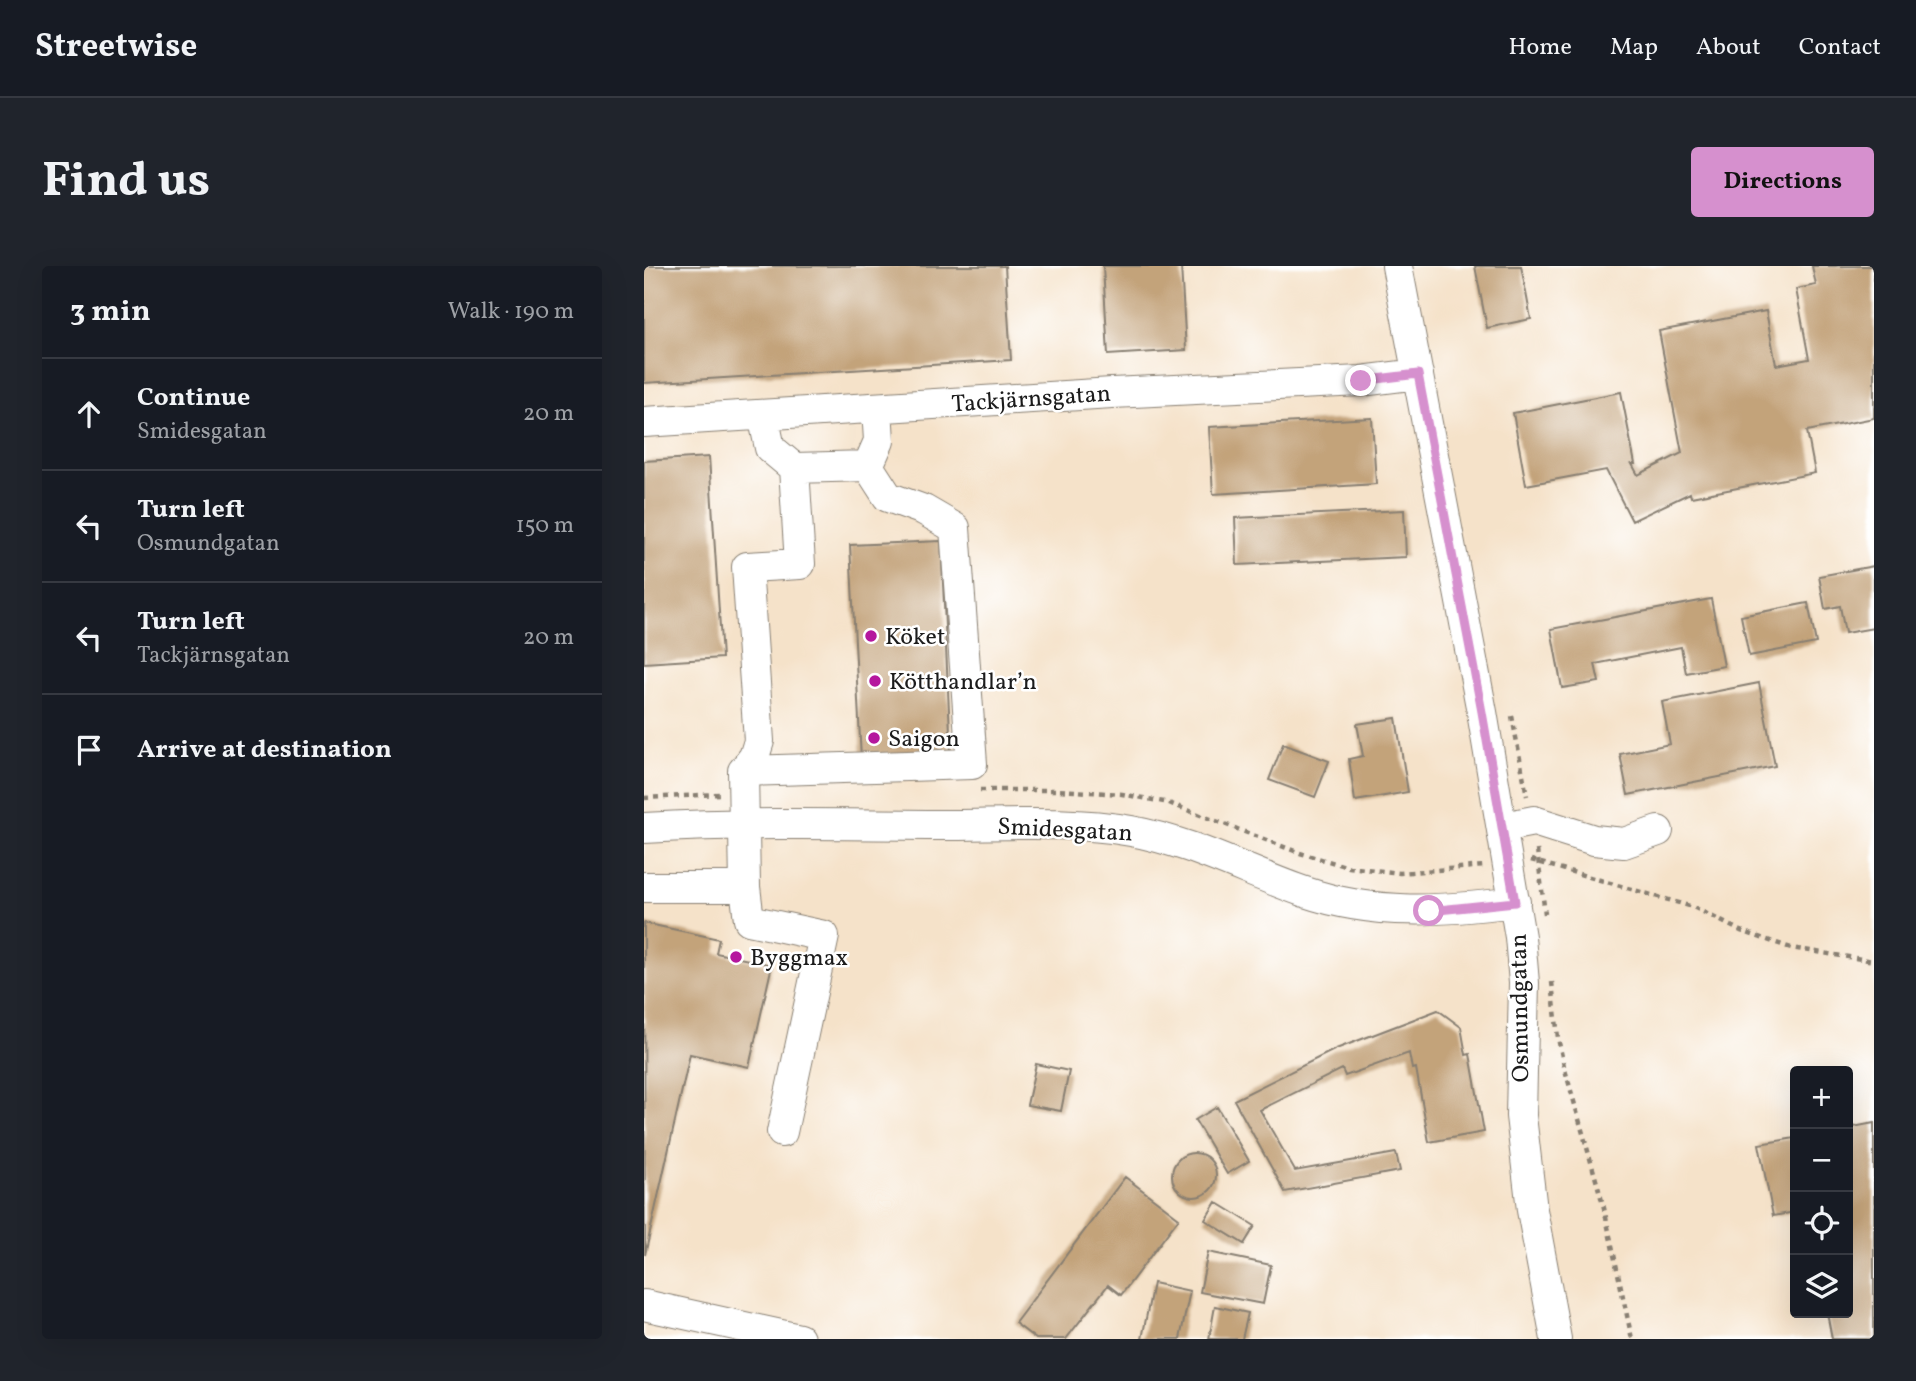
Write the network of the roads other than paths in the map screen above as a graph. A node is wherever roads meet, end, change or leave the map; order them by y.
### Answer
1 (1398, 266) edge
2 (1418, 374) junction
3 (877, 408) junction
4 (763, 415) junction
5 (644, 422) edge
6 (868, 466) junction
7 (794, 468) junction
8 (743, 771) junction
9 (742, 824) junction
10 (1503, 827) junction
11 (644, 828) edge
12 (1658, 831) dead end
13 (644, 887) edge
14 (745, 887) junction
15 (1515, 902) junction
16 (782, 1132) dead end
17 (644, 1305) edge
18 (799, 1339) edge
19 (1556, 1339) edge

1 - 2 street, Osmundgatan
2 - 3 street, Tackjärnsgatan
2 - 10 street, Osmundgatan
3 - 4 street, Tackjärnsgatan
3 - 6 street
4 - 5 street, Tackjärnsgatan
4 - 7 street
6 - 7 street
6 - 8 street
7 - 8 street
8 - 9 street
9 - 11 street, Smidesgatan
9 - 14 street
9 - 15 street, Smidesgatan
10 - 12 street
10 - 15 street, Osmundgatan
13 - 14 street
14 - 16 street
15 - 19 street, Osmundgatan
17 - 18 street

